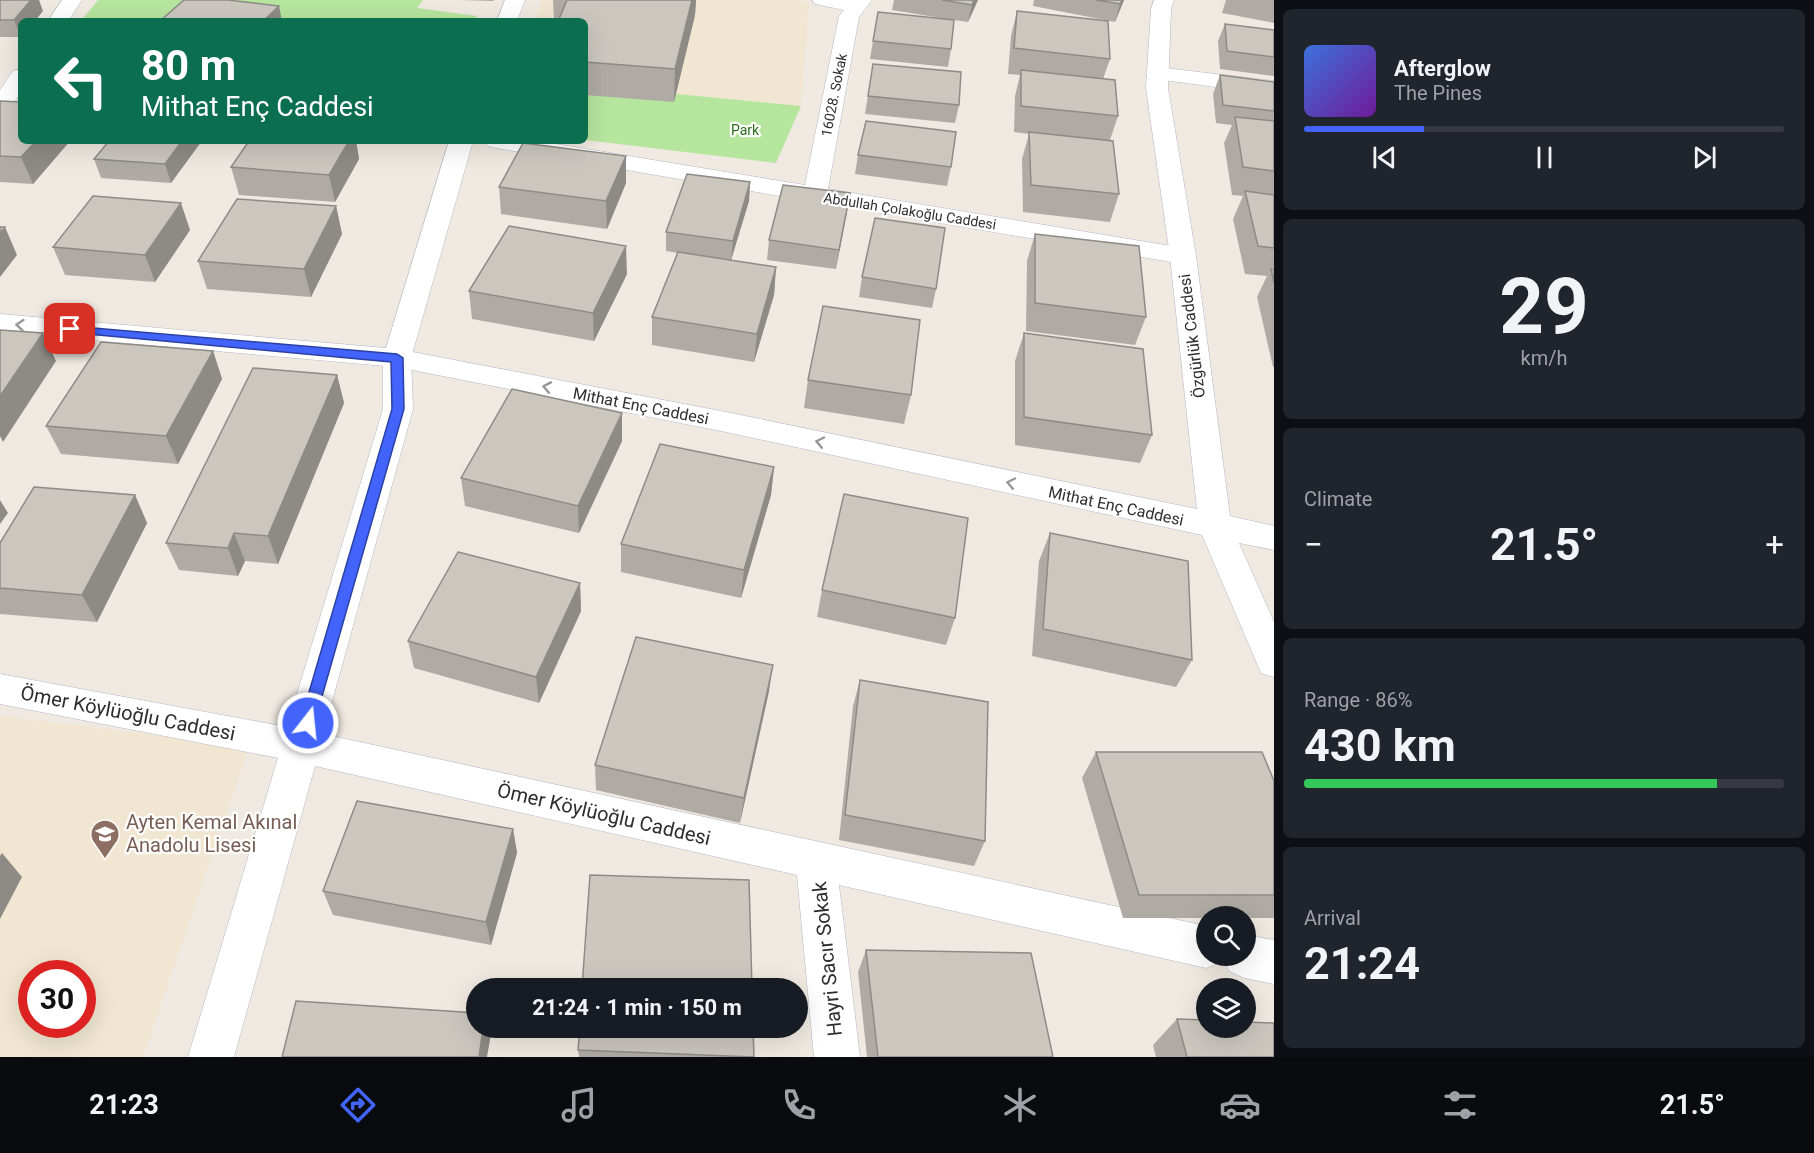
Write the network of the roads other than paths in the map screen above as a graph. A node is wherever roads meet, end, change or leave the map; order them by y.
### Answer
1 (72, 0) edge
2 (515, 0) edge
3 (822, 0) edge
4 (1164, 0) edge
5 (859, 3) edge
6 (60, 18) edge
7 (508, 18) edge
8 (1157, 73) junction
9 (18, 82) edge
10 (1274, 88) edge
11 (7, 105) edge
12 (460, 144) edge
13 (514, 144) edge
14 (815, 195) junction
15 (1182, 256) junction
16 (0, 323) edge
17 (397, 358) junction
18 (1215, 527) junction
19 (1274, 538) edge
20 (1274, 662) edge
21 (0, 689) edge
22 (302, 746) junction
23 (816, 862) junction
24 (1196, 945) edge
25 (1256, 958) edge
26 (1274, 962) edge
27 (211, 1057) edge
28 (837, 1057) edge

1 - 6 street
2 - 7 street
3 - 5 street
4 - 8 street, Özgürlük Caddesi
5 - 14 street, 16028. Sokak
8 - 10 street
8 - 15 street, Özgürlük Caddesi
9 - 11 street
12 - 17 street
13 - 14 street, Abdullah Çolakoğlu Caddesi
14 - 15 street, Abdullah Çolakoğlu Caddesi
15 - 18 street, Özgürlük Caddesi
17 -> 16 street, Mithat Enç Caddesi
18 -> 17 street, Mithat Enç Caddesi
17 - 22 street
18 - 19 street, Mithat Enç Caddesi
18 - 20 street, Özgürlük Caddesi
21 - 22 street, Ömer Köylüoğlu Caddesi
22 - 23 street, Ömer Köylüoğlu Caddesi
22 - 27 street
23 - 24 street, Ömer Köylüoğlu Caddesi
23 - 28 street, Hayri Sacır Sokak
25 - 26 street

